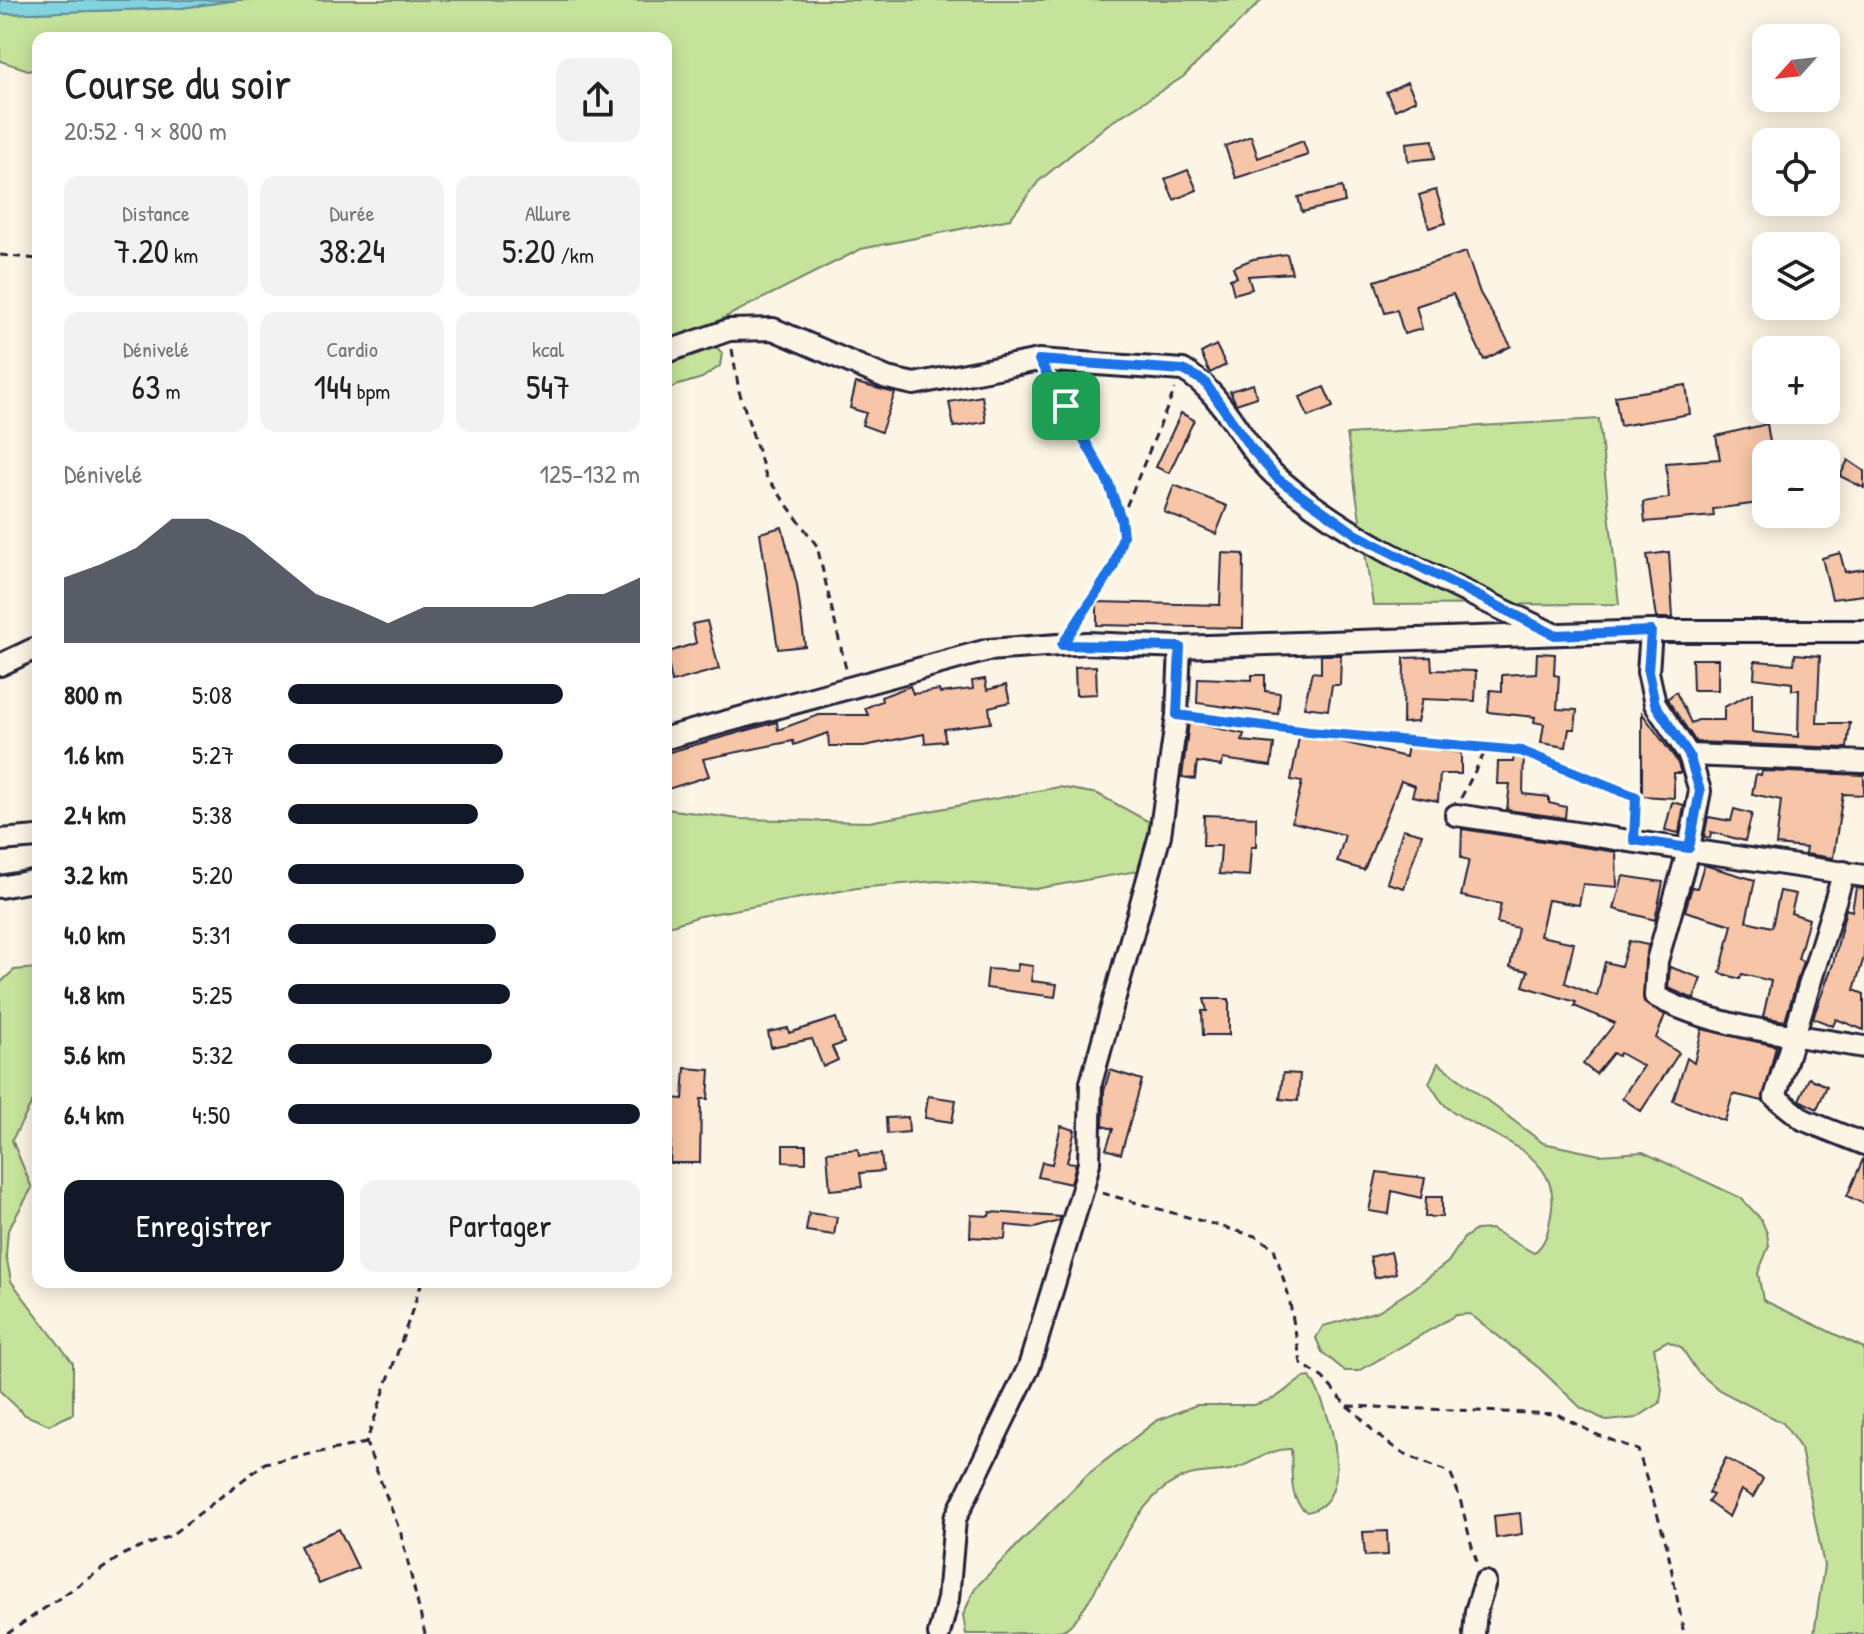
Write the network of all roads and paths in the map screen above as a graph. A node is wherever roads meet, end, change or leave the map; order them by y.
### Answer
1 (0, 255) edge
2 (32, 258) edge
3 (729, 330) junction
4 (672, 350) edge
5 (1039, 360) junction
6 (1183, 370) junction
7 (1121, 519) junction
8 (1651, 631) junction
9 (1864, 631) edge
10 (1555, 635) junction
11 (1062, 645) junction
12 (1180, 647) junction
13 (32, 650) edge
14 (0, 665) edge
15 (849, 687) junction
16 (1177, 715) junction
17 (672, 736) edge
18 (1487, 748) junction
19 (1689, 755) junction
20 (1864, 762) edge
21 (1456, 815) joint
22 (32, 837) edge
23 (0, 840) edge
24 (1634, 840) junction
25 (1689, 848) junction
26 (1854, 874) edge
27 (32, 881) edge
28 (0, 887) edge
29 (1794, 1034) junction
30 (1864, 1047) edge
31 (1864, 1144) edge
32 (1083, 1188) junction
33 (420, 1288) edge
34 (1347, 1406) junction
35 (366, 1443) junction
36 (1485, 1582) joint
37 (7, 1634) edge
38 (425, 1634) edge
39 (939, 1634) edge
40 (1474, 1634) edge
41 (1684, 1634) edge

1 - 2 path
3 - 4 street
3 - 5 street
3 - 15 path
5 - 6 street
5 - 7 path
6 - 7 path
6 - 10 street
7 - 11 path
8 - 9 street
8 - 10 street
8 - 19 street
10 - 12 street
11 - 12 street
11 - 15 street
12 - 16 street
13 - 14 street
15 - 17 street
16 - 18 path
16 - 32 street
18 - 21 path
18 - 24 path
19 - 20 street
19 - 25 street
21 - 24 street
22 - 23 street
24 - 25 street
25 - 26 street
25 - 29 street
26 - 29 street
27 - 28 street
29 - 30 street
29 - 31 street
32 - 34 path
32 - 39 street
33 - 35 path
34 - 36 path
34 - 41 path
35 - 37 path
35 - 38 path
36 - 40 street

